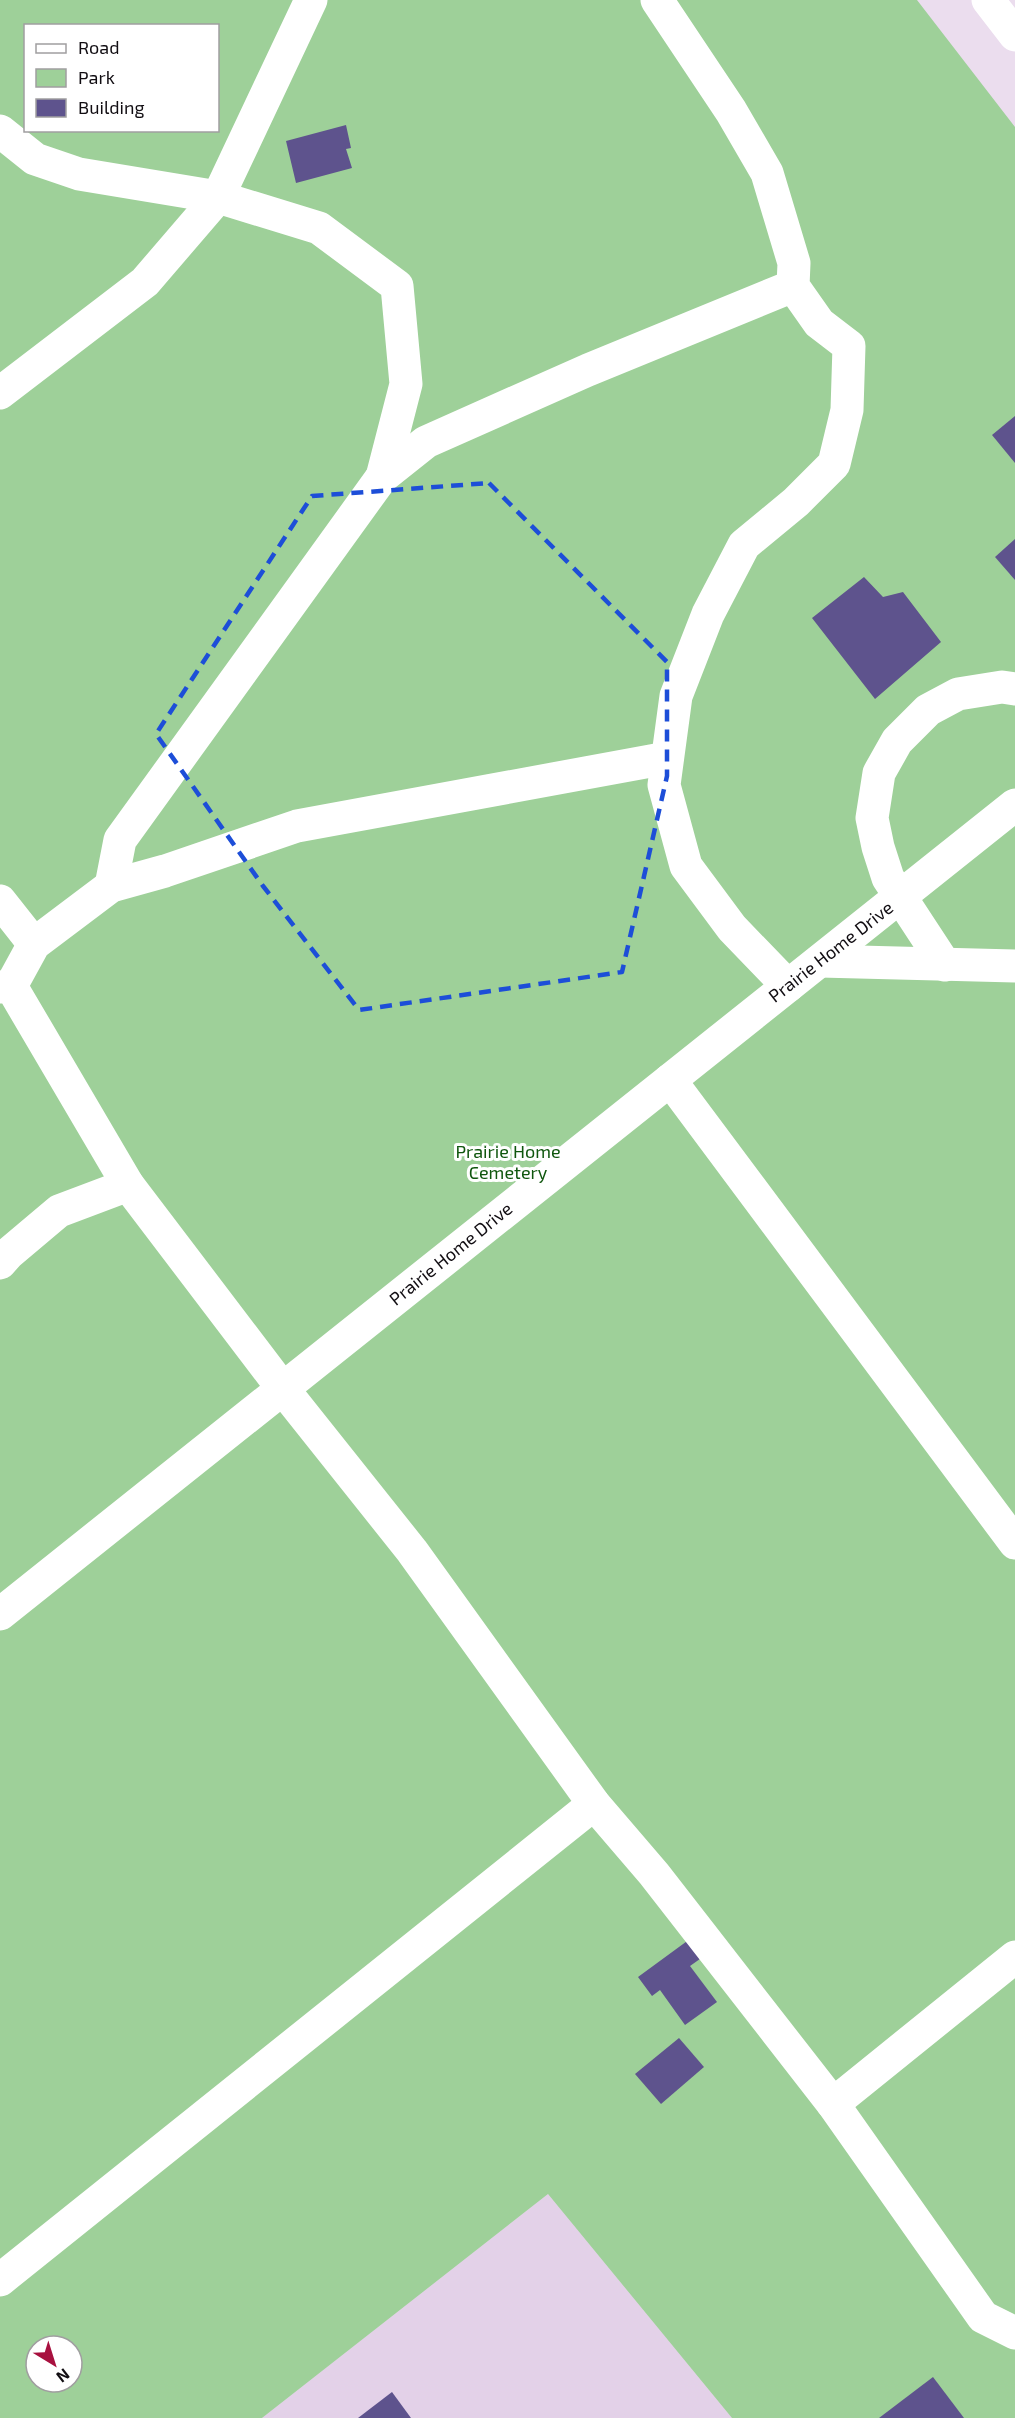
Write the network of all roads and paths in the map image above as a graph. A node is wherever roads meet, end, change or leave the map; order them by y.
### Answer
1 (311, 0) edge
2 (657, 0) edge
3 (988, 0) edge
4 (1015, 35) edge
5 (0, 130) edge
6 (218, 197) junction
7 (793, 286) junction
8 (0, 393) edge
9 (382, 477) junction
10 (1015, 689) edge
11 (667, 758) junction
12 (1015, 805) edge
13 (111, 886) junction
14 (902, 896) junction
15 (0, 902) edge
16 (34, 944) junction
17 (820, 961) junction
18 (945, 964) junction
19 (1015, 966) edge
20 (6, 986) edge
21 (788, 986) junction
22 (670, 1080) junction
23 (128, 1185) junction
24 (0, 1263) edge
25 (283, 1389) junction
26 (1015, 1543) edge
27 (0, 1614) edge
28 (594, 1804) junction
29 (1015, 1957) edge
30 (833, 2104) junction
31 (0, 2280) edge
32 (1015, 2332) edge

1 - 6 street
2 - 7 street
3 - 4 street
5 - 6 street
6 - 8 street
6 - 9 street
7 - 9 street
7 - 11 street
9 - 13 street
10 - 14 street
11 - 13 street
11 - 21 street
12 - 14 street, Prairie Home Drive
13 - 16 street
14 - 17 street, Prairie Home Drive
14 - 18 street
15 - 16 street
16 - 20 street
17 - 18 street
17 - 21 street, Prairie Home Drive
18 - 19 street
20 - 23 street
21 - 22 street, Prairie Home Drive
22 - 25 street, Prairie Home Drive
22 - 26 street
23 - 24 street
23 - 25 street
25 - 27 street, Prairie Home Drive
25 - 28 street
28 - 30 street
28 - 31 street
29 - 30 street
30 - 32 street

